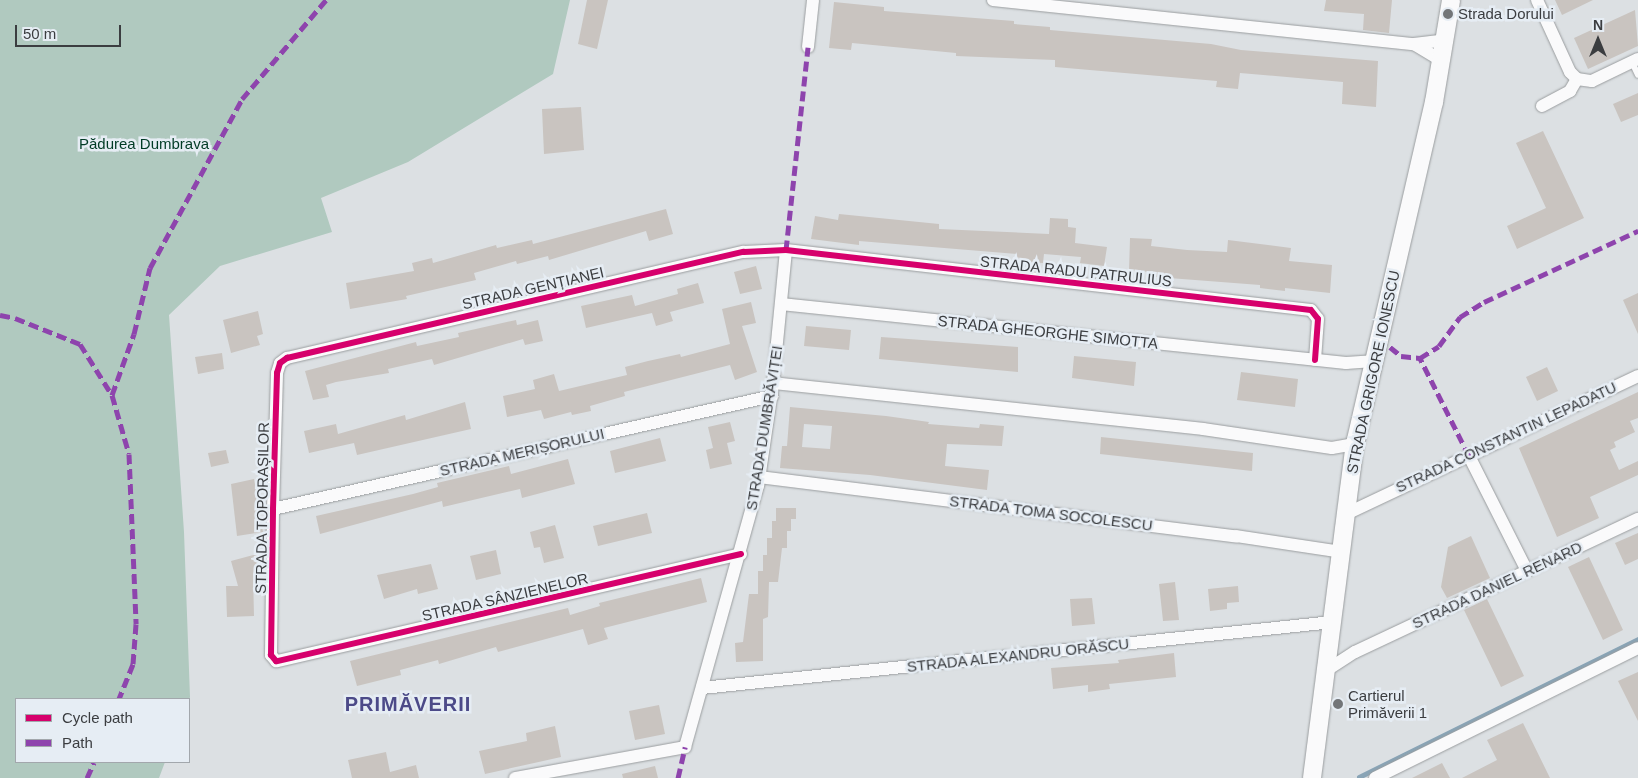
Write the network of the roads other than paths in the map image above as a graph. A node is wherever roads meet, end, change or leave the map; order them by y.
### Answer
1 (813, 0) edge
2 (993, 0) edge
3 (1451, 0) edge
4 (1537, 0) edge
5 (1446, 40) junction
6 (1414, 44) junction
7 (808, 47) dead end
8 (1442, 61) junction
9 (1635, 61) edge
10 (1638, 75) edge
11 (1577, 79) junction
12 (1542, 106) dead end
13 (786, 250) junction
14 (782, 304) junction
15 (287, 358) joint
16 (1315, 360) junction
17 (1373, 361) junction
18 (1346, 363) junction
19 (1638, 376) edge
20 (1369, 380) junction
21 (773, 383) junction
22 (772, 396) junction
23 (1354, 453) junction
24 (1469, 456) junction
25 (759, 476) junction
26 (1349, 488) junction
27 (1374, 498) junction
28 (273, 508) junction
29 (1346, 514) junction
30 (1638, 519) edge
31 (1342, 552) junction
32 (741, 554) junction
33 (1526, 571) junction
34 (1333, 622) junction
35 (1330, 647) junction
36 (1638, 648) edge
37 (1355, 652) junction
38 (276, 662) joint
39 (1327, 670) junction
40 (702, 688) junction
41 (515, 778) edge
42 (1312, 778) edge
43 (1375, 778) edge

1 - 7 street
2 - 6 street
3 - 5 main road, STRADA GRIGORE IONESCU
4 - 11 street
5 - 6 street
5 - 8 main road, STRADA GRIGORE IONESCU
6 - 8 street
8 - 17 main road, STRADA GRIGORE IONESCU
9 - 10 lane
9 - 11 street
11 - 12 street
13 - 14 street, STRADA DUMBRĂVIȚEI
13 - 15 street, STRADA GENȚIANEI
13 - 16 street, STRADA RADU PATRULIUS
14 - 16 street, STRADA GHEORGHE SIMOTTA
14 - 21 street, STRADA DUMBRĂVIȚEI
15 - 28 street, STRADA TOPORAȘILOR
16 - 18 street
17 - 18 street
17 - 20 main road, STRADA GRIGORE IONESCU
18 - 20 street
19 - 24 street, STRADA CONSTANTIN LEPADATU
20 - 23 main road, STRADA GRIGORE IONESCU
21 - 22 street, STRADA DUMBRĂVIȚEI
21 - 23 street
22 - 25 street, STRADA DUMBRĂVIȚEI
22 - 28 street, STRADA MERIȘORULUI
23 - 26 main road, STRADA GRIGORE IONESCU
24 - 27 street, STRADA CONSTANTIN LEPADATU
24 - 33 street
25 - 31 street, STRADA TOMA SOCOLESCU
25 - 32 street, STRADA DUMBRĂVIȚEI
26 - 27 street
26 - 29 main road, STRADA GRIGORE IONESCU
27 - 29 street, STRADA CONSTANTIN LEPADATU
28 - 38 street, STRADA TOPORAȘILOR
29 - 31 main road, STRADA GRIGORE IONESCU
30 - 33 street, STRADA DANIEL RENARD
31 - 34 main road, STRADA GRIGORE IONESCU
32 - 38 street, STRADA SÂNZIENELOR
32 - 40 street, STRADA DUMBRĂVIȚEI
33 - 37 street, STRADA DANIEL RENARD
34 - 35 main road, STRADA GRIGORE IONESCU
34 - 40 street, STRADA ALEXANDRU ORĂSCU
35 - 37 street
35 - 39 main road, STRADA GRIGORE IONESCU
36 - 43 street
37 - 39 street, STRADA DANIEL RENARD
39 - 42 main road, STRADA GRIGORE IONESCU
40 - 41 street, STRADA DUMBRĂVIȚEI

